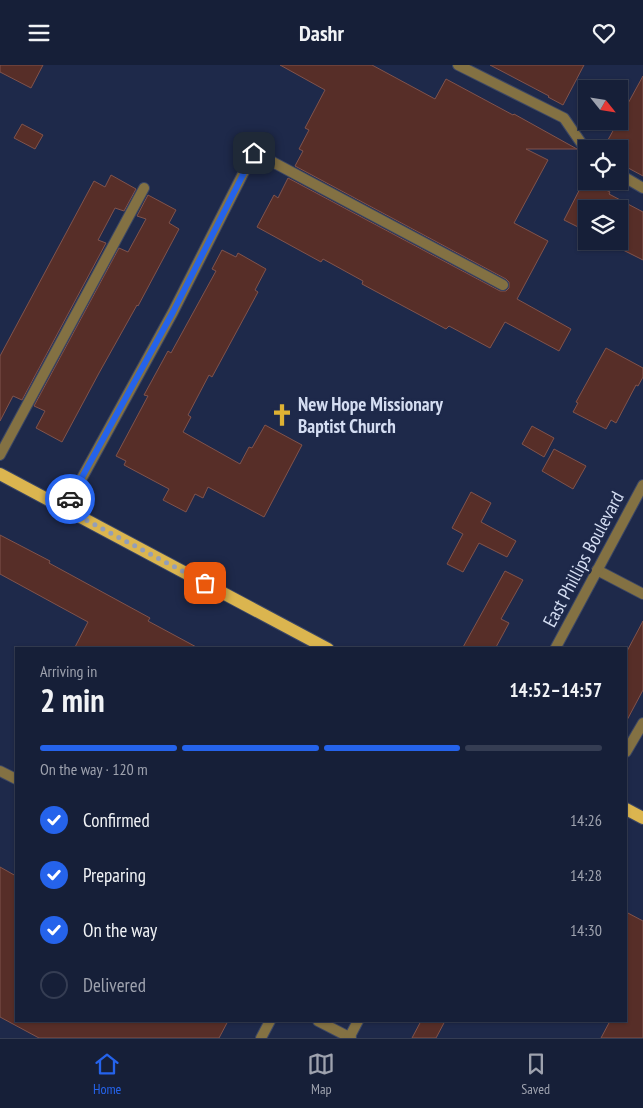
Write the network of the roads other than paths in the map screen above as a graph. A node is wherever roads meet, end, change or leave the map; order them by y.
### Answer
1 (458, 65) edge
2 (579, 140) edge
3 (628, 179) edge
4 (144, 188) dead end
5 (643, 188) edge
6 (503, 285) dead end
7 (0, 455) edge
8 (0, 474) edge
9 (642, 491) edge
10 (65, 509) junction
11 (597, 570) junction
12 (643, 594) edge
13 (324, 647) edge
14 (556, 647) edge
15 (643, 723) edge
16 (627, 750) edge
17 (0, 771) edge
18 (15, 778) edge
19 (627, 810) edge
20 (643, 818) edge
21 (269, 1022) edge
22 (320, 1022) edge
23 (358, 1022) edge
24 (261, 1038) edge
25 (350, 1038) edge

1 - 2 street
3 - 5 street
4 - 7 street
6 - 10 street
8 - 10 main road
9 - 11 street, East Phillips Boulevard
10 - 13 main road
11 - 12 street
11 - 14 street, East Phillips Boulevard
15 - 16 street
17 - 18 street
19 - 20 main road
21 - 24 street
22 - 25 street
23 - 25 street

